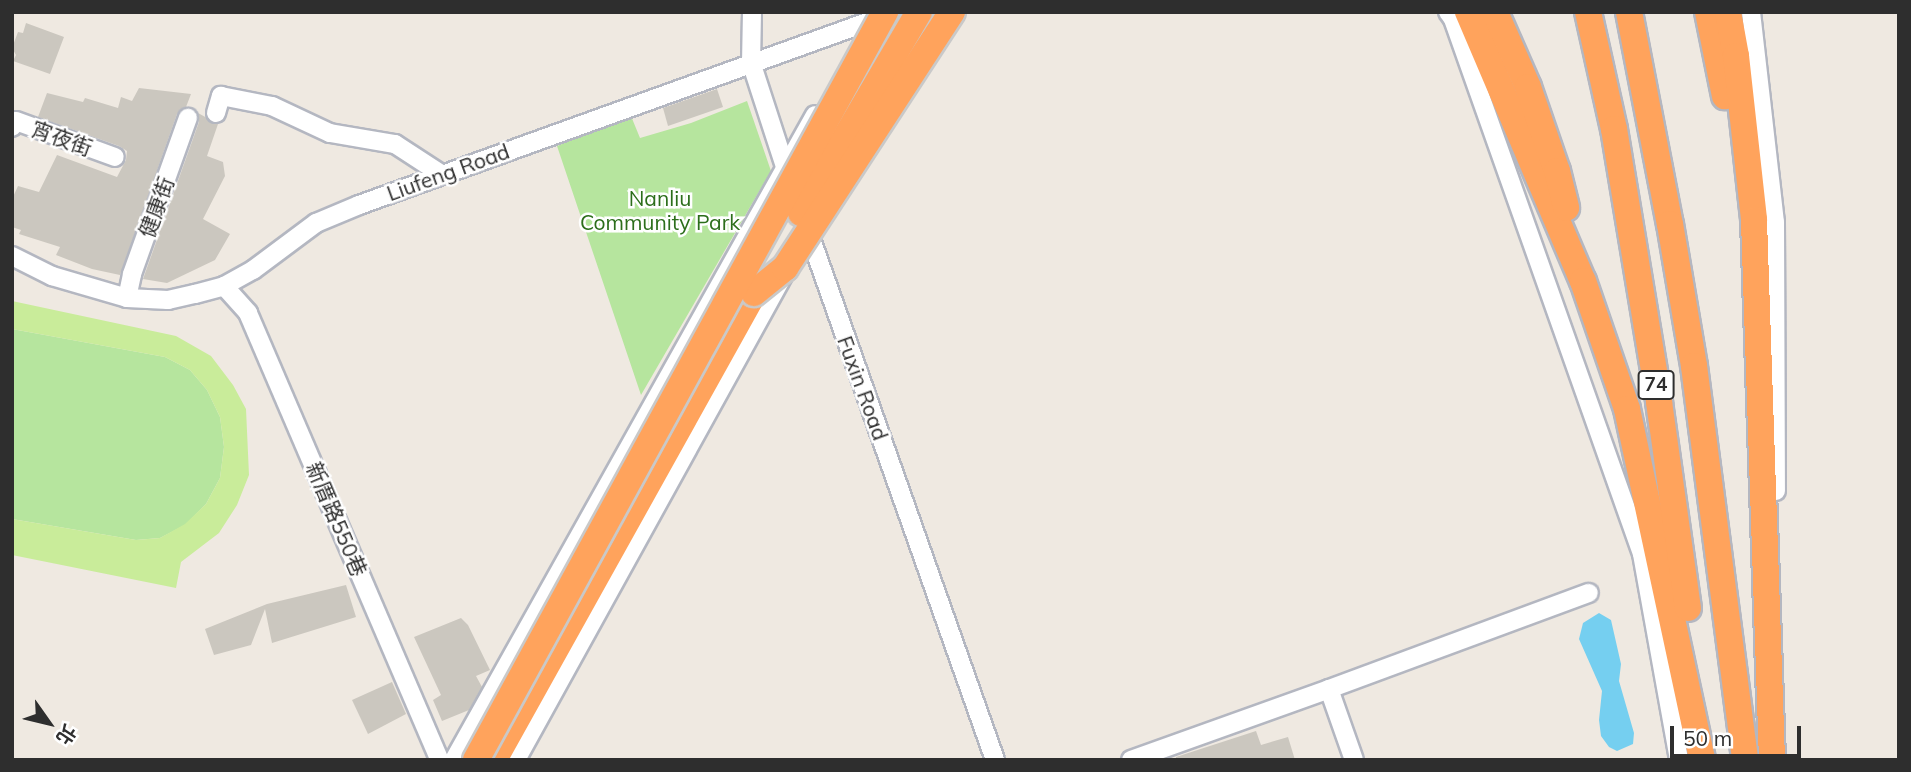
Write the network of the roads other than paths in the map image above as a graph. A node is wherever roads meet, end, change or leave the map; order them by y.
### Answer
1 (752, 12) edge
2 (893, 12) edge
3 (919, 12) edge
4 (950, 12) edge
5 (1448, 12) edge
6 (1468, 12) edge
7 (1495, 12) edge
8 (1588, 12) edge
9 (1629, 12) edge
10 (1708, 12) edge
11 (1728, 12) edge
12 (1751, 12) edge
13 (877, 15) edge
14 (751, 62) junction
15 (216, 113) dead end
16 (188, 118) dead end
17 (12, 127) edge
18 (115, 157) dead end
19 (784, 166) junction
20 (441, 174) junction
21 (808, 231) junction
22 (12, 256) edge
23 (1583, 281) junction
24 (224, 286) junction
25 (754, 293) junction
26 (127, 298) junction
27 (1755, 323) junction
28 (1588, 593) dead end
29 (1329, 689) junction
30 (440, 760) edge
31 (454, 760) edge
32 (476, 760) edge
33 (494, 760) edge
34 (516, 760) edge
35 (995, 760) edge
36 (1131, 760) edge
37 (1354, 760) edge
38 (1679, 760) edge
39 (1702, 760) edge
40 (1709, 760) edge
41 (1745, 760) edge
42 (1772, 760) edge
43 (1785, 760) edge

1 - 14 street, Fuxin Road
2 - 13 street, Liufeng Road
3 - 25 highway, bridge
4 - 21 street
4 - 25 highway, bridge
5 - 38 street
6 - 23 highway
7 - 23 highway
8 - 40 highway, 74
9 - 41 highway, 74
10 - 27 highway
11 - 27 highway
12 - 43 street
13 - 14 street, Liufeng Road
13 - 19 street
13 - 32 highway, bridge
14 - 19 street, Fuxin Road
14 - 20 street, Liufeng Road
15 - 20 street
16 - 26 street, 健康街
17 - 18 street, 宵夜街
19 - 21 street, Fuxin Road
19 - 31 street
20 - 24 street, Liufeng Road
21 - 34 street
21 - 35 street, Fuxin Road
22 - 26 street, Liufeng Road
23 - 39 highway
24 - 26 street, Liufeng Road
24 - 30 street, 新厝路550巷
25 - 33 highway
27 - 42 highway
28 - 29 street
29 - 36 street
29 - 37 street

